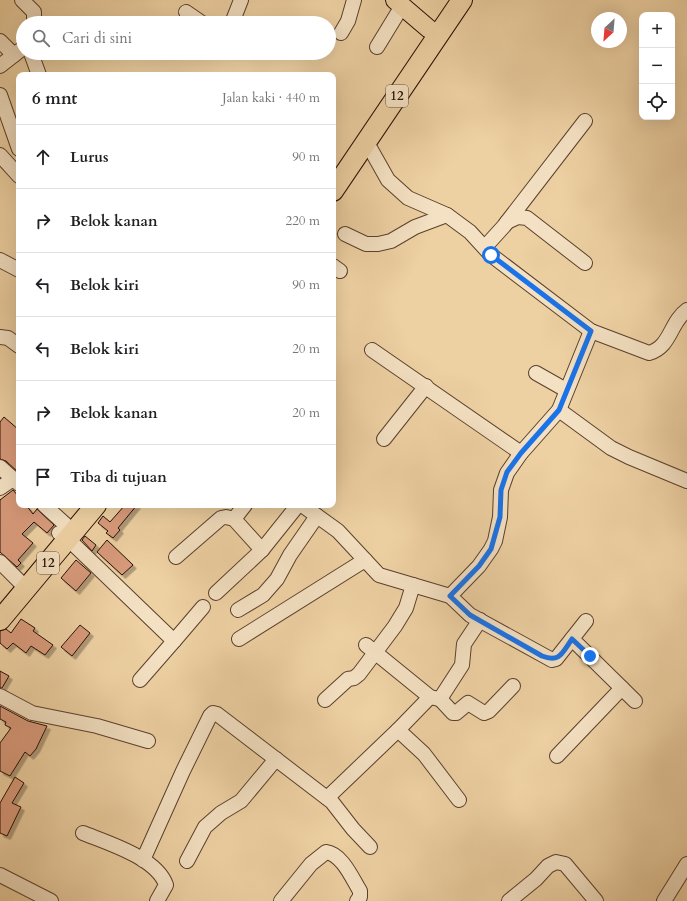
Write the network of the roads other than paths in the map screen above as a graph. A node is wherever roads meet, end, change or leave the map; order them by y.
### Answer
1 (22, 0) edge
2 (240, 0) edge
3 (354, 0) edge
4 (448, 0) edge
5 (462, 0) edge
6 (398, 3) edge
7 (186, 12) dead end
8 (34, 16) edge
9 (192, 16) edge
10 (234, 16) edge
11 (429, 29) junction
12 (341, 32) dead end
13 (0, 41) edge
14 (377, 46) dead end
15 (16, 51) edge
16 (16, 54) edge
17 (34, 60) edge
18 (0, 66) edge
19 (38, 72) edge
20 (1, 100) edge
21 (585, 121) dead end
22 (16, 141) edge
23 (366, 141) junction
24 (0, 155) edge
25 (336, 168) edge
26 (16, 173) edge
27 (336, 187) edge
28 (447, 215) junction
29 (507, 222) junction
30 (345, 234) dead end
31 (485, 247) junction
32 (0, 260) edge
33 (585, 263) dead end
34 (16, 268) edge
35 (687, 310) edge
36 (591, 331) junction
37 (0, 338) edge
38 (16, 344) edge
39 (372, 350) dead end
40 (536, 373) dead end
41 (426, 386) junction
42 (566, 390) junction
43 (559, 410) junction
44 (384, 439) dead end
45 (521, 453) junction
46 (0, 467) edge
47 (16, 481) edge
48 (687, 481) edge
49 (0, 488) edge
50 (46, 508) edge
51 (80, 508) edge
52 (93, 508) edge
53 (243, 508) edge
54 (296, 508) edge
55 (306, 508) edge
56 (317, 516) junction
57 (234, 519) junction
58 (65, 532) junction
59 (262, 550) junction
60 (176, 557) dead end
61 (365, 560) junction
62 (0, 562) edge
63 (22, 584) junction
64 (413, 586) junction
65 (216, 593) dead end
66 (450, 596) junction
67 (203, 607) dead end
68 (238, 610) dead end
69 (1, 613) edge
70 (480, 620) junction
71 (586, 621) dead end
72 (240, 639) dead end
73 (572, 639) junction
74 (174, 641) junction
75 (371, 649) junction
76 (140, 680) dead end
77 (513, 686) dead end
78 (622, 688) junction
79 (0, 696) edge
80 (435, 698) junction
81 (325, 700) dead end
82 (635, 701) dead end
83 (398, 730) junction
84 (148, 741) dead end
85 (557, 756) dead end
86 (276, 759) junction
87 (327, 798) junction
88 (459, 800) dead end
89 (83, 833) dead end
90 (370, 847) dead end
91 (143, 860) junction
92 (187, 861) dead end
93 (687, 864) edge
94 (0, 875) edge
95 (51, 901) edge
96 (157, 901) edge
97 (281, 901) edge
98 (357, 901) edge
99 (509, 901) edge
100 (596, 901) edge
101 (664, 901) edge

1 - 8 street
2 - 10 street
3 - 12 street
4 - 11 highway, 12
5 - 23 highway, 12
6 - 11 main road
6 - 14 street
7 - 9 street
11 - 25 highway, 12
13 - 15 street
16 - 18 street
17 - 19 street
20 - 22 street
21 - 29 street
23 - 27 highway, 12
23 - 28 street
24 - 26 street
28 - 30 street
28 - 31 street
29 - 31 street
29 - 33 street
31 - 36 street
32 - 34 street
35 - 36 street
36 - 42 street
37 - 38 street
39 - 41 street
40 - 42 street
41 - 44 street
41 - 45 street
42 - 43 street
43 - 45 street
43 - 48 street
45 - 66 street
46 - 47 street
47 - 49 street
50 - 58 street
51 - 58 highway, 12
52 - 58 highway, 12
53 - 57 street
54 - 59 street
55 - 56 street
56 - 61 street
56 - 68 street
57 - 59 street
57 - 60 street
58 - 63 highway, 12
58 - 74 street
59 - 65 street
61 - 64 street
61 - 72 street
62 - 63 street
63 - 69 highway, 12
64 - 66 street
64 - 75 street
66 - 70 street
67 - 74 street
70 - 73 street
70 - 80 street
71 - 73 street
73 - 78 street
74 - 76 street
75 - 80 street
75 - 81 street
77 - 80 street
78 - 82 street
78 - 85 street
79 - 84 street
80 - 83 street
83 - 87 street
83 - 88 street
86 - 87 street
86 - 91 street
86 - 92 street
87 - 90 street
89 - 91 street
91 - 96 street
93 - 101 street
94 - 95 street
97 - 98 street
99 - 100 street

